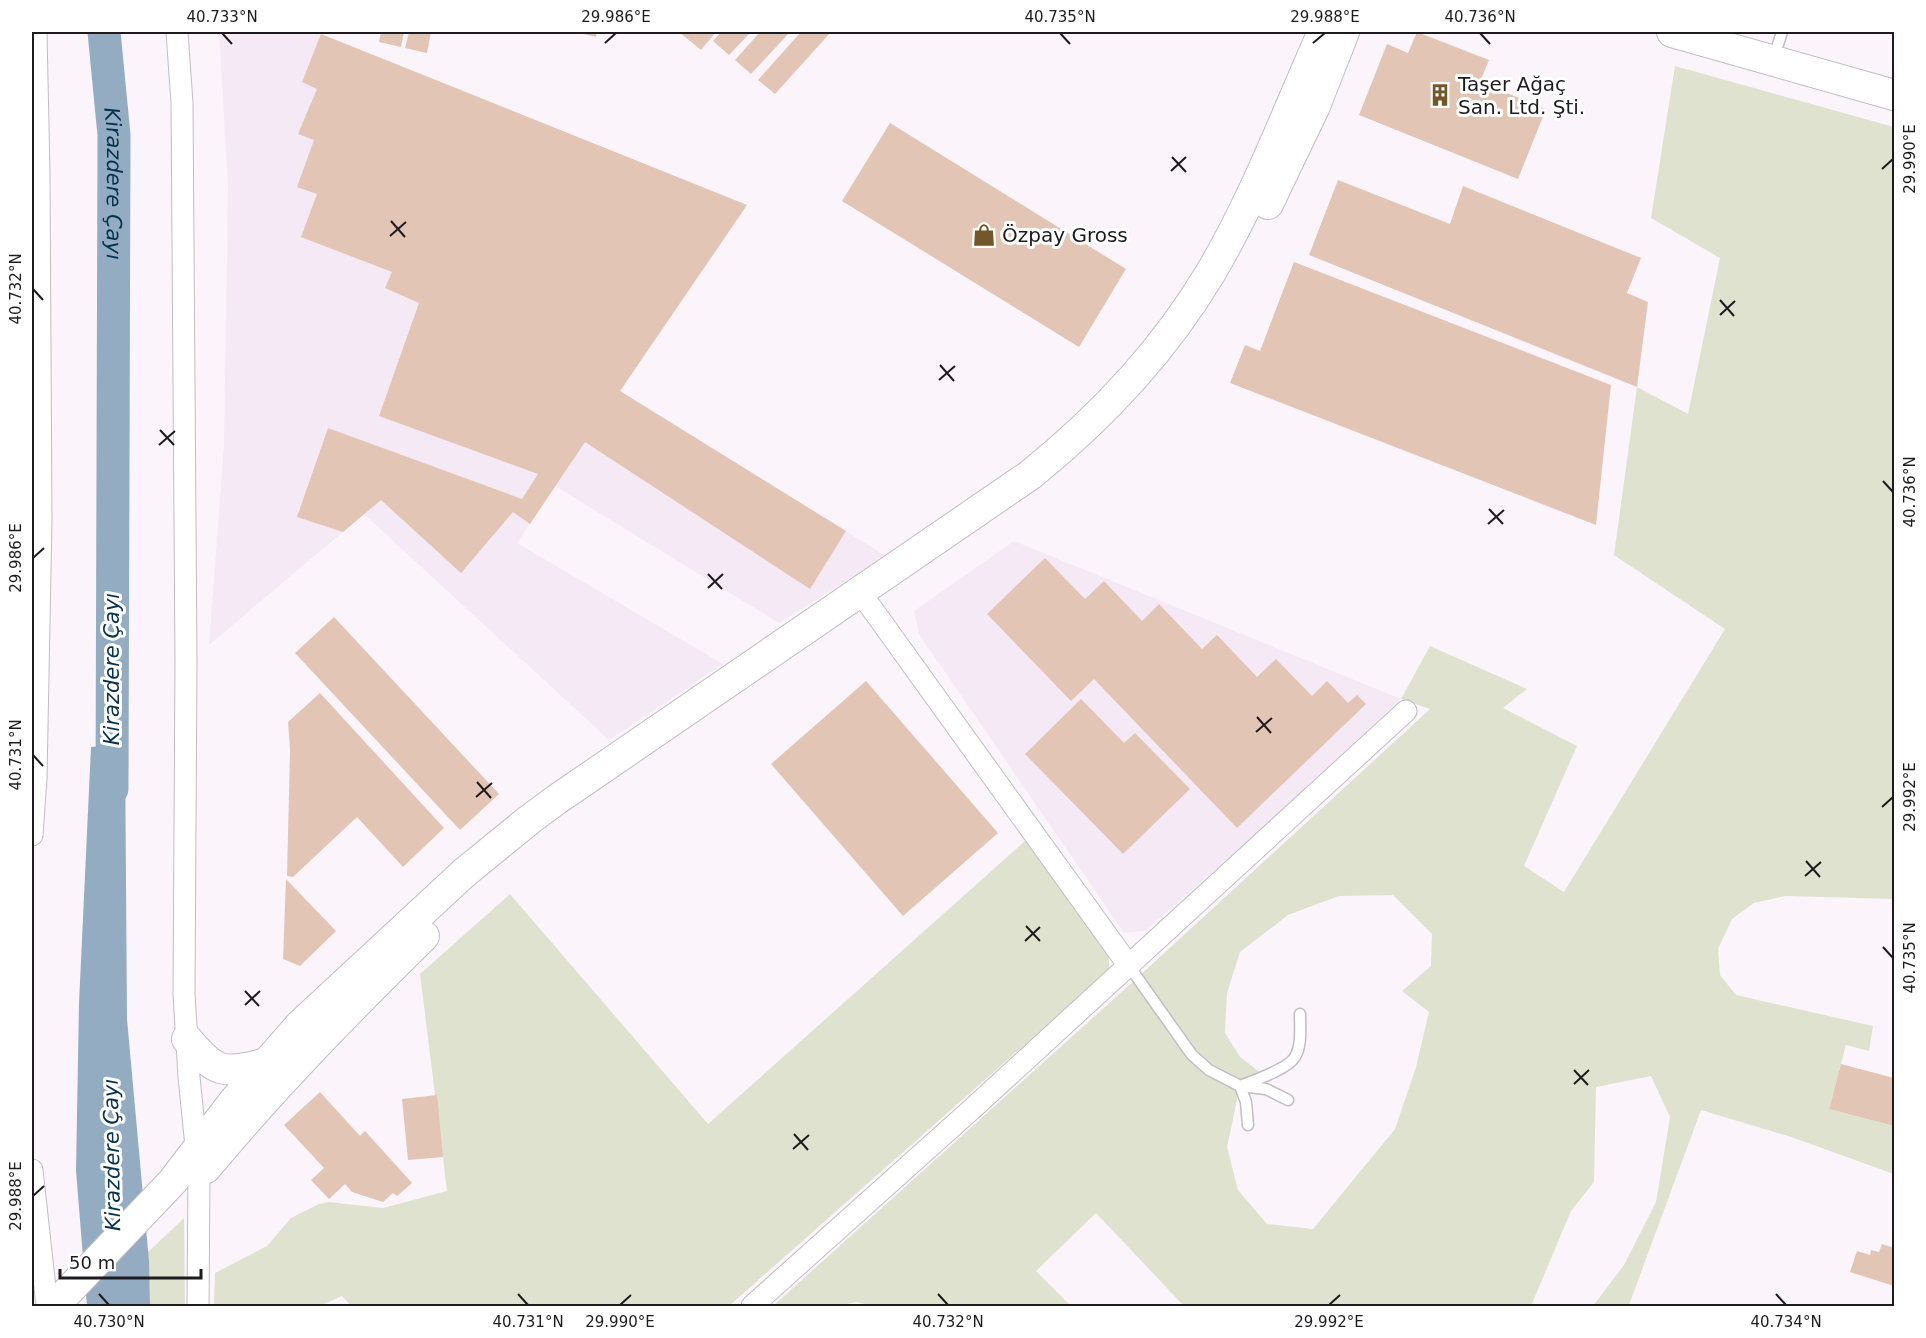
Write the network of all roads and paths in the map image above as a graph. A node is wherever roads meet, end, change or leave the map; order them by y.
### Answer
1 (36, 32) edge
2 (177, 32) edge
3 (1323, 32) edge
4 (1344, 32) edge
5 (1672, 32) edge
6 (1782, 32) edge
7 (1772, 60) junction
8 (1894, 95) edge
9 (865, 599) junction
10 (1406, 711) dead end
11 (32, 835) edge
12 (1129, 966) junction
13 (1300, 1014) dead end
14 (187, 1039) junction
15 (266, 1063) junction
16 (1240, 1086) junction
17 (1288, 1100) dead end
18 (1248, 1125) dead end
19 (32, 1170) edge
20 (187, 1177) junction
21 (62, 1303) edge
22 (198, 1306) edge
23 (752, 1306) edge

1 - 11 street
2 - 14 street
3 - 9 main road
4 - 9 main road
5 - 7 main road
6 - 7 lane
7 - 8 main road
9 - 12 street
9 - 15 main road
9 - 20 main road
10 - 12 street
12 - 16 lane
12 - 23 street
13 - 16 lane
14 - 15 main road
14 - 20 street
15 - 20 main road
16 - 17 lane
16 - 18 lane
19 - 21 street
20 - 21 main road
20 - 22 street

